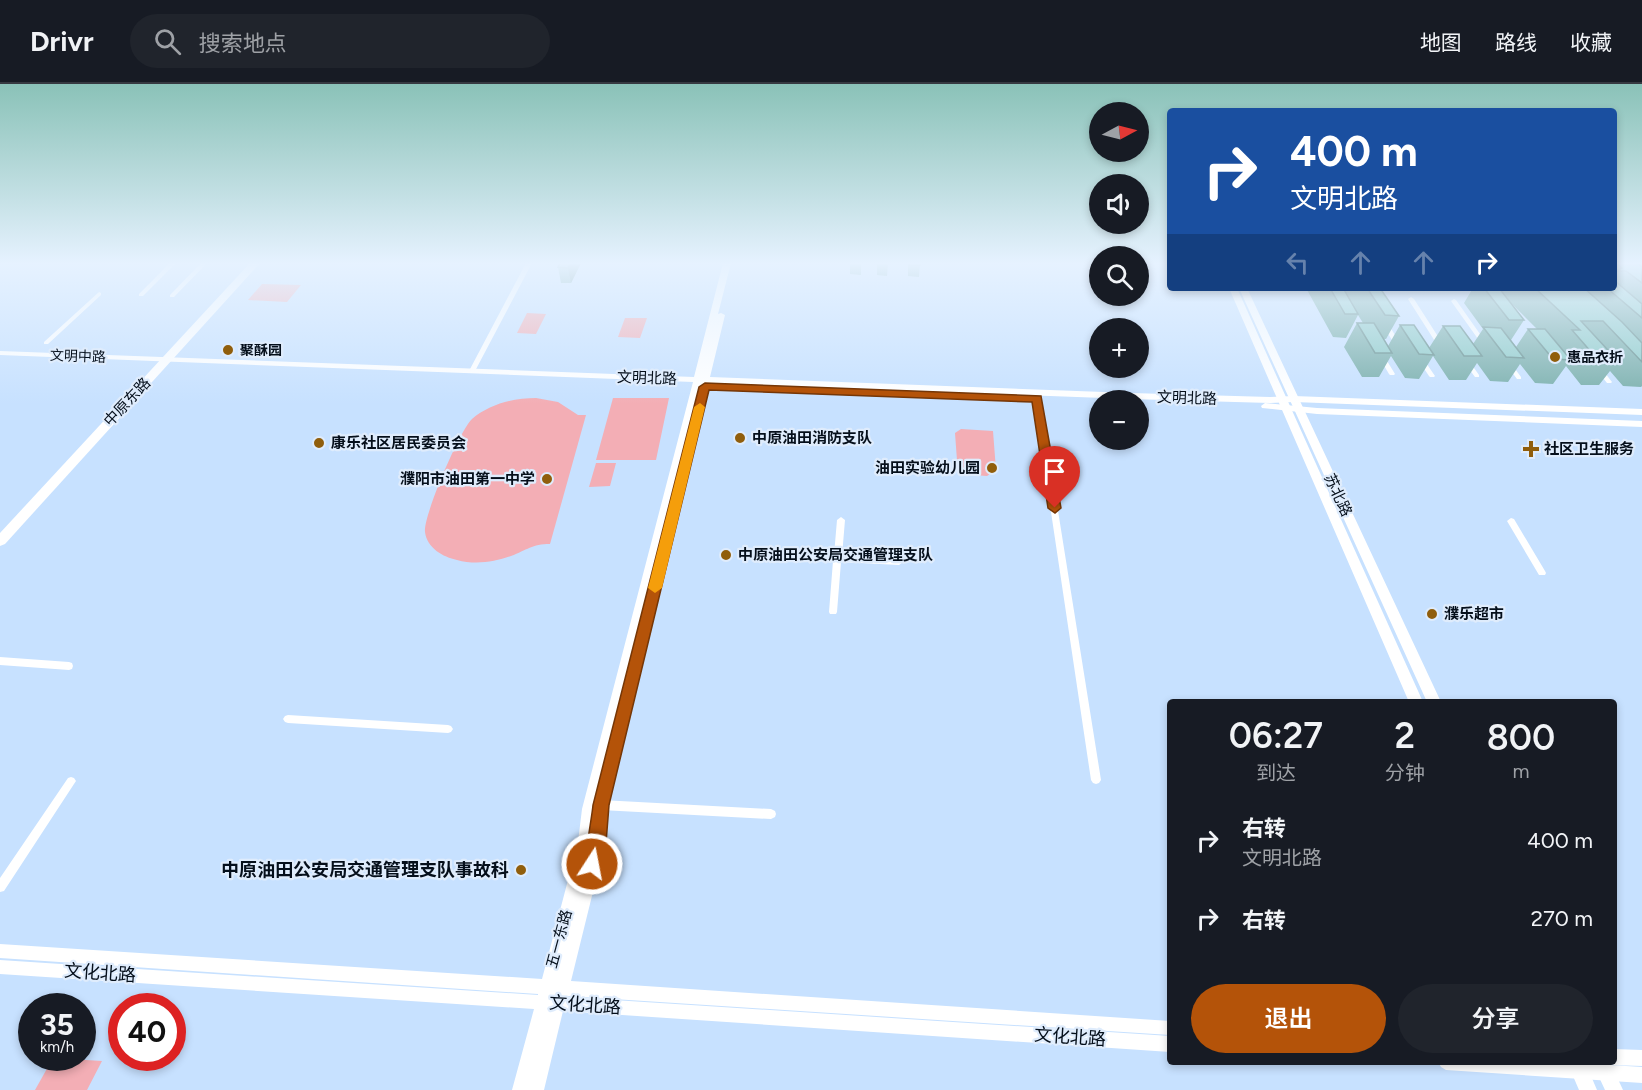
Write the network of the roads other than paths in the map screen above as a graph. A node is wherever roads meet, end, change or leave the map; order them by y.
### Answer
1 (82, 310) edge
2 (205, 310) edge
3 (209, 310) edge
4 (504, 310) edge
5 (717, 310) edge
6 (721, 310) edge
7 (1244, 310) edge
8 (1252, 310) edge
9 (1419, 310) edge
10 (1460, 310) edge
11 (1379, 314) edge
12 (46, 343) dead end
13 (1398, 345) dead end
14 (1442, 346) dead end
15 (1487, 348) edge
16 (0, 353) edge
17 (1417, 353) edge
18 (1380, 354) edge
19 (1462, 354) edge
20 (1503, 355) edge
21 (0, 359) edge
22 (159, 362) junction
23 (1596, 366) edge
24 (472, 371) junction
25 (1392, 374) dead end
26 (1432, 376) dead end
27 (1477, 376) dead end
28 (1519, 378) dead end
29 (1610, 382) dead end
30 (701, 383) junction
31 (1037, 398) junction
32 (1089, 400) edge
33 (1149, 402) edge
34 (1290, 404) junction
35 (1642, 412) edge
36 (1642, 424) edge
37 (841, 520) dead end
38 (1511, 521) dead end
39 (0, 528) edge
40 (0, 541) edge
41 (778, 555) dead end
42 (838, 559) junction
43 (899, 562) dead end
44 (1542, 573) dead end
45 (833, 612) dead end
46 (0, 661) edge
47 (69, 666) dead end
48 (1415, 699) edge
49 (1433, 699) edge
50 (288, 719) dead end
51 (448, 729) dead end
52 (1096, 780) dead end
53 (71, 781) dead end
54 (601, 805) junction
55 (771, 814) dead end
56 (0, 887) edge
57 (0, 951) edge
58 (0, 967) edge
59 (552, 995) junction
60 (1167, 1028) edge
61 (1167, 1044) edge
62 (1642, 1058) edge
63 (1617, 1062) edge
64 (1544, 1065) edge
65 (1592, 1065) edge
66 (1607, 1065) edge
67 (1610, 1065) edge
68 (1577, 1066) edge
69 (1642, 1075) edge
70 (520, 1090) edge
71 (536, 1090) edge
72 (1588, 1090) edge
73 (1614, 1090) edge

1 - 12 street
2 - 22 main road, 中原东路
3 - 22 main road, 中原东路
4 - 24 street
5 - 30 street, 五一东路
6 - 30 street, 五一东路
7 - 34 main road, 苏北路
8 - 34 main road, 苏北路
9 - 14 street
10 - 15 street
11 - 13 street
16 - 22 street, 文明中路
17 - 26 street
18 - 25 street
19 - 27 street
20 - 28 street
21 - 22 street, 文明中路
22 - 24 street, 文明北路
22 - 30 street, 文明北路
22 - 39 main road, 中原东路
22 - 40 main road, 中原东路
23 - 29 street
24 - 30 street, 文明北路
30 - 31 street, 文明北路
30 - 34 street, 文明北路
30 - 54 street, 五一东路
30 - 59 street, 五一东路
31 - 32 street, 文明北路
31 - 52 street
33 - 34 street, 文明北路
34 - 35 street, 文明北路
34 - 36 street, 文明北路
34 - 48 main road, 苏北路
34 - 49 main road, 苏北路
37 - 42 street
38 - 44 street
41 - 42 street
42 - 43 street
42 - 45 street
46 - 47 street
50 - 51 street
53 - 56 street
54 - 55 street
54 - 59 street, 五一东路
57 - 59 street, 文化北路
58 - 59 street, 文化北路
59 - 60 street, 文化北路
59 - 61 street, 文化北路
59 - 70 street, 五一东路
59 - 71 street, 五一东路
62 - 63 street
64 - 68 street
65 - 68 street
66 - 73 main road
67 - 69 street
68 - 72 main road

